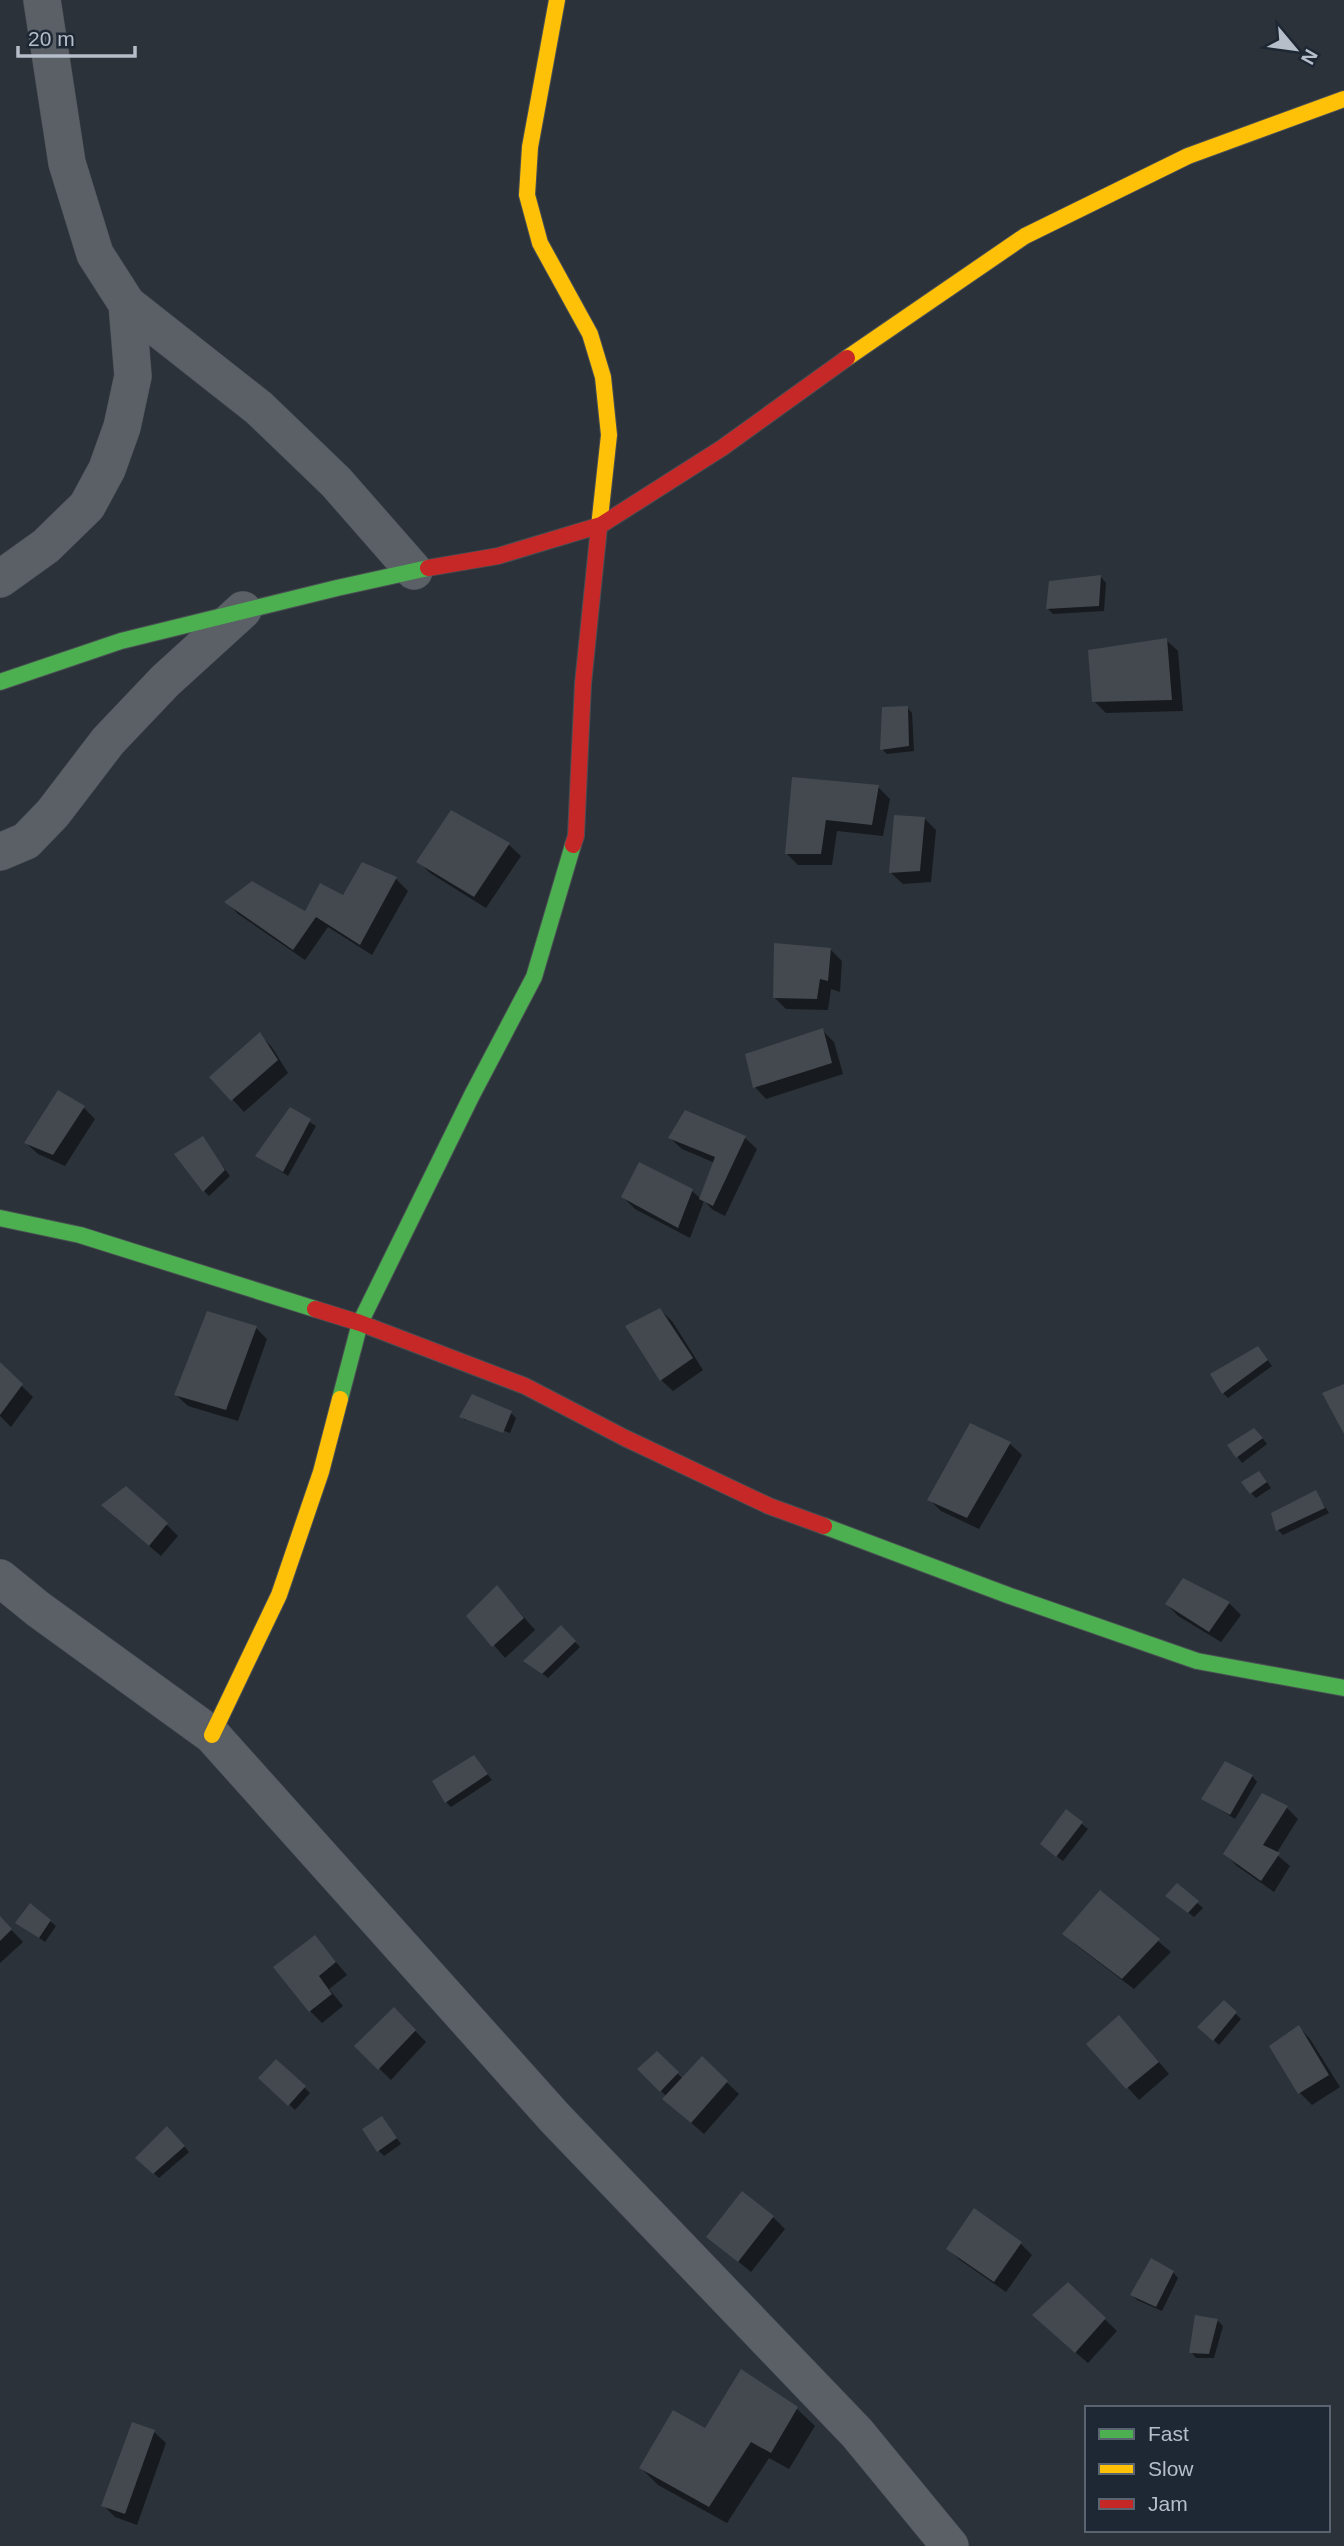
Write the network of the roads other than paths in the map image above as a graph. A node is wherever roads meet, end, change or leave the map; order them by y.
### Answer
1 (42, 0) edge
2 (557, 0) edge
3 (1344, 99) edge
4 (127, 304) junction
5 (601, 524) junction
6 (414, 571) junction
7 (0, 579) edge
8 (243, 610) junction
9 (0, 682) edge
10 (0, 852) edge
11 (0, 1218) edge
12 (360, 1322) junction
13 (0, 1578) edge
14 (1344, 1688) edge
15 (212, 1735) junction
16 (950, 2546) edge

1 - 4 street
2 - 5 street
3 - 5 street
4 - 6 street
4 - 7 street
5 - 6 street
5 - 12 street
6 - 8 street
8 - 9 street
8 - 10 street
11 - 12 street
12 - 14 street
12 - 15 street
13 - 15 street
15 - 16 street

